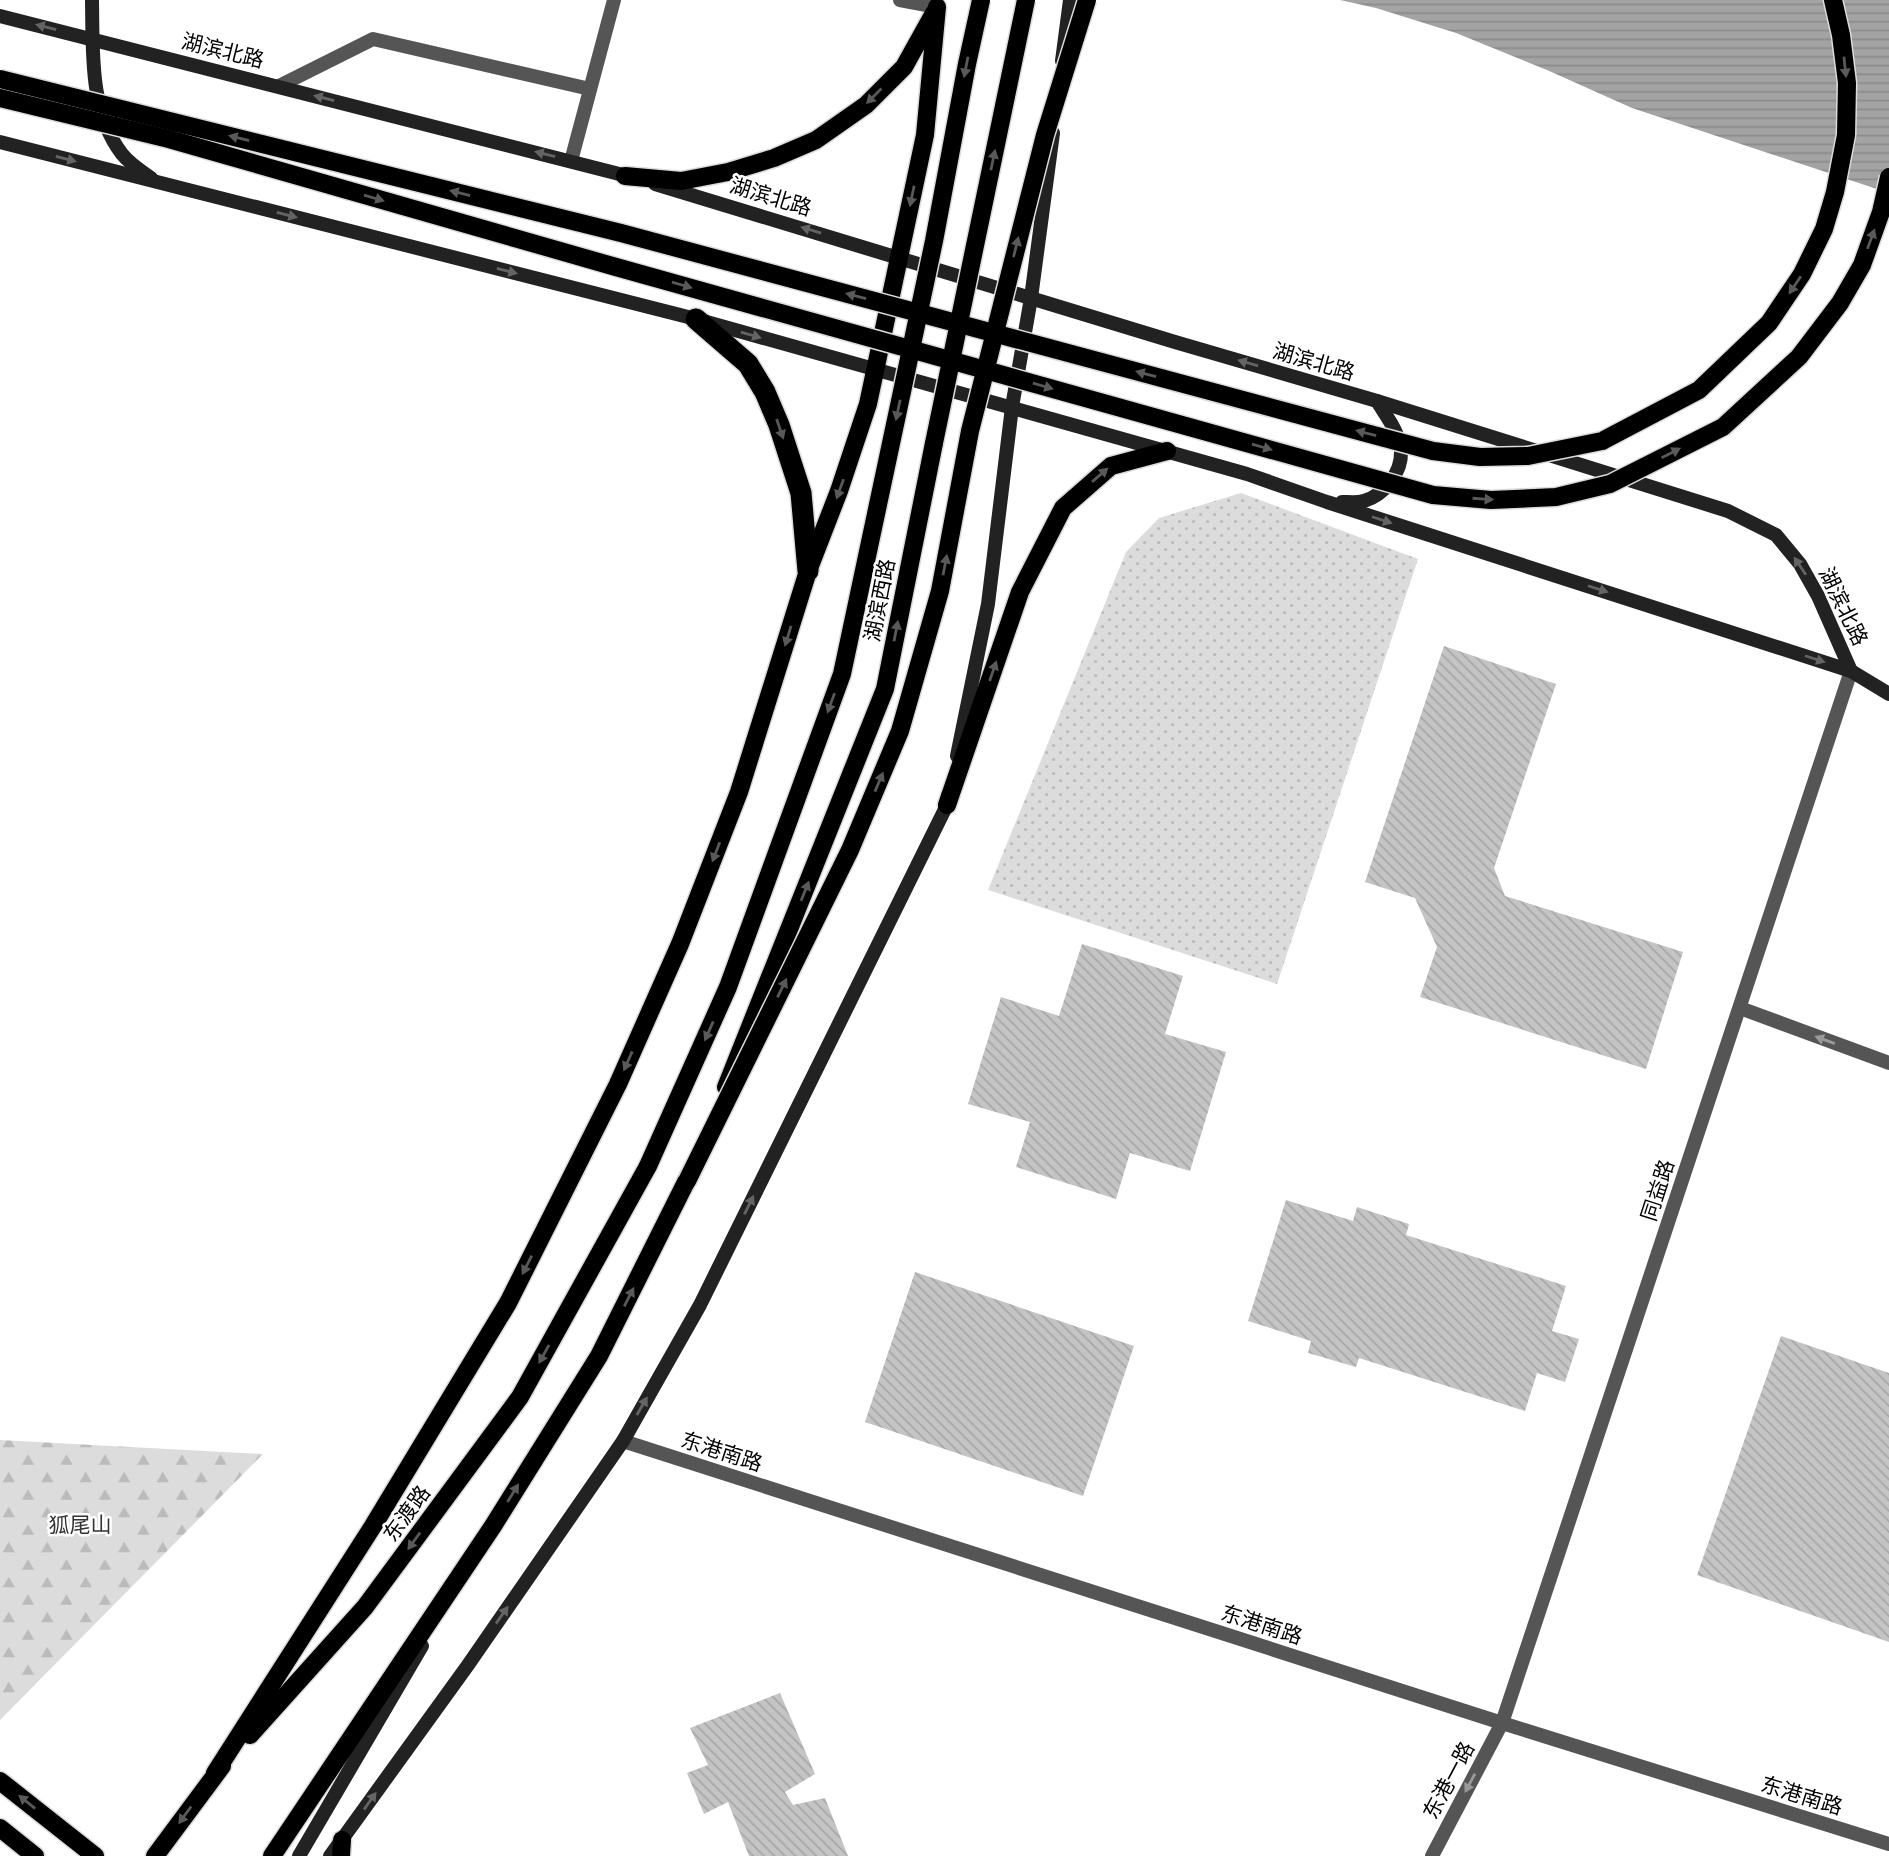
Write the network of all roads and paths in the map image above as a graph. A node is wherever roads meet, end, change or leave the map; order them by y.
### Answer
1 (92, 0) edge
2 (614, 0) edge
3 (900, 0) edge
4 (981, 0) edge
5 (1026, 0) edge
6 (1070, 0) edge
7 (1087, 0) edge
8 (1833, 0) edge
9 (938, 3) edge
10 (0, 16) edge
11 (92, 39) junction
12 (0, 79) edge
13 (279, 86) junction
14 (590, 89) junction
15 (0, 98) edge
16 (0, 142) edge
17 (571, 161) junction
18 (625, 176) junction
19 (1889, 177) edge
20 (158, 183) junction
21 (899, 257) junction
22 (1031, 298) junction
23 (696, 319) junction
24 (875, 370) junction
25 (1377, 401) junction
26 (1012, 407) junction
27 (1167, 451) junction
28 (1327, 502) junction
29 (808, 571) junction
30 (1852, 671) junction
31 (1889, 694) edge
32 (947, 805) junction
33 (1740, 1008) junction
34 (1889, 1063) edge
35 (648, 1166) joint
36 (687, 1181) junction
37 (622, 1441) junction
38 (493, 1526) junction
39 (1502, 1723) junction
40 (215, 1773) junction
41 (0, 1781) edge
42 (54, 1824) junction
43 (0, 1828) edge
44 (1889, 1844) edge
45 (342, 1848) edge
46 (34, 1855) edge
47 (95, 1856) edge
48 (104, 1856) edge
49 (155, 1856) edge
50 (272, 1856) edge
51 (299, 1856) edge
52 (330, 1856) edge
53 (1432, 1856) edge

1 - 11 main road
2 - 14 street
3 - 9 street
4 -> 35 main road, 湖滨西路, bridge
36 -> 5 main road, 湖滨西路, bridge
6 - 22 main road
36 -> 7 main road, bridge
8 -> 12 main road, bridge
9 -> 18 main road
9 -> 21 main road
11 -> 10 main road, 湖滨北路
11 - 13 main road, 湖滨北路
11 - 20 main road
13 - 14 street
17 -> 13 main road, 湖滨北路
14 - 17 street
15 -> 19 main road, bridge
16 -> 20 main road, 湖滨北路
17 - 18 main road, 湖滨北路
21 -> 18 main road, 湖滨北路
20 -> 23 main road, 湖滨北路
21 - 22 main road, 湖滨北路
21 - 24 main road
25 -> 22 main road, 湖滨北路
22 - 26 main road
23 -> 24 main road, 湖滨北路
23 -> 29 highway
24 - 26 main road, 湖滨北路
24 -> 29 main road
25 - 28 main road
30 -> 25 main road, 湖滨北路
26 - 27 main road, 湖滨北路
26 - 32 main road
27 - 28 main road, 湖滨北路
32 -> 27 main road
28 -> 30 main road, 湖滨北路
29 -> 40 main road
30 - 31 main road
30 - 33 street, 同益路
37 -> 32 main road
34 -> 33 street
33 - 39 street, 同益路
35 -> 40 main road, 东渡路
38 -> 36 main road
37 - 39 street, 东港南路
45 -> 37 main road
38 - 50 main road
38 - 51 main road
39 - 44 street, 东港南路
39 -> 53 street, 东港一路
40 -> 49 main road, 东渡路
42 -> 41 main road
42 - 47 main road
42 - 48 main road
43 - 46 main road
45 - 52 main road

